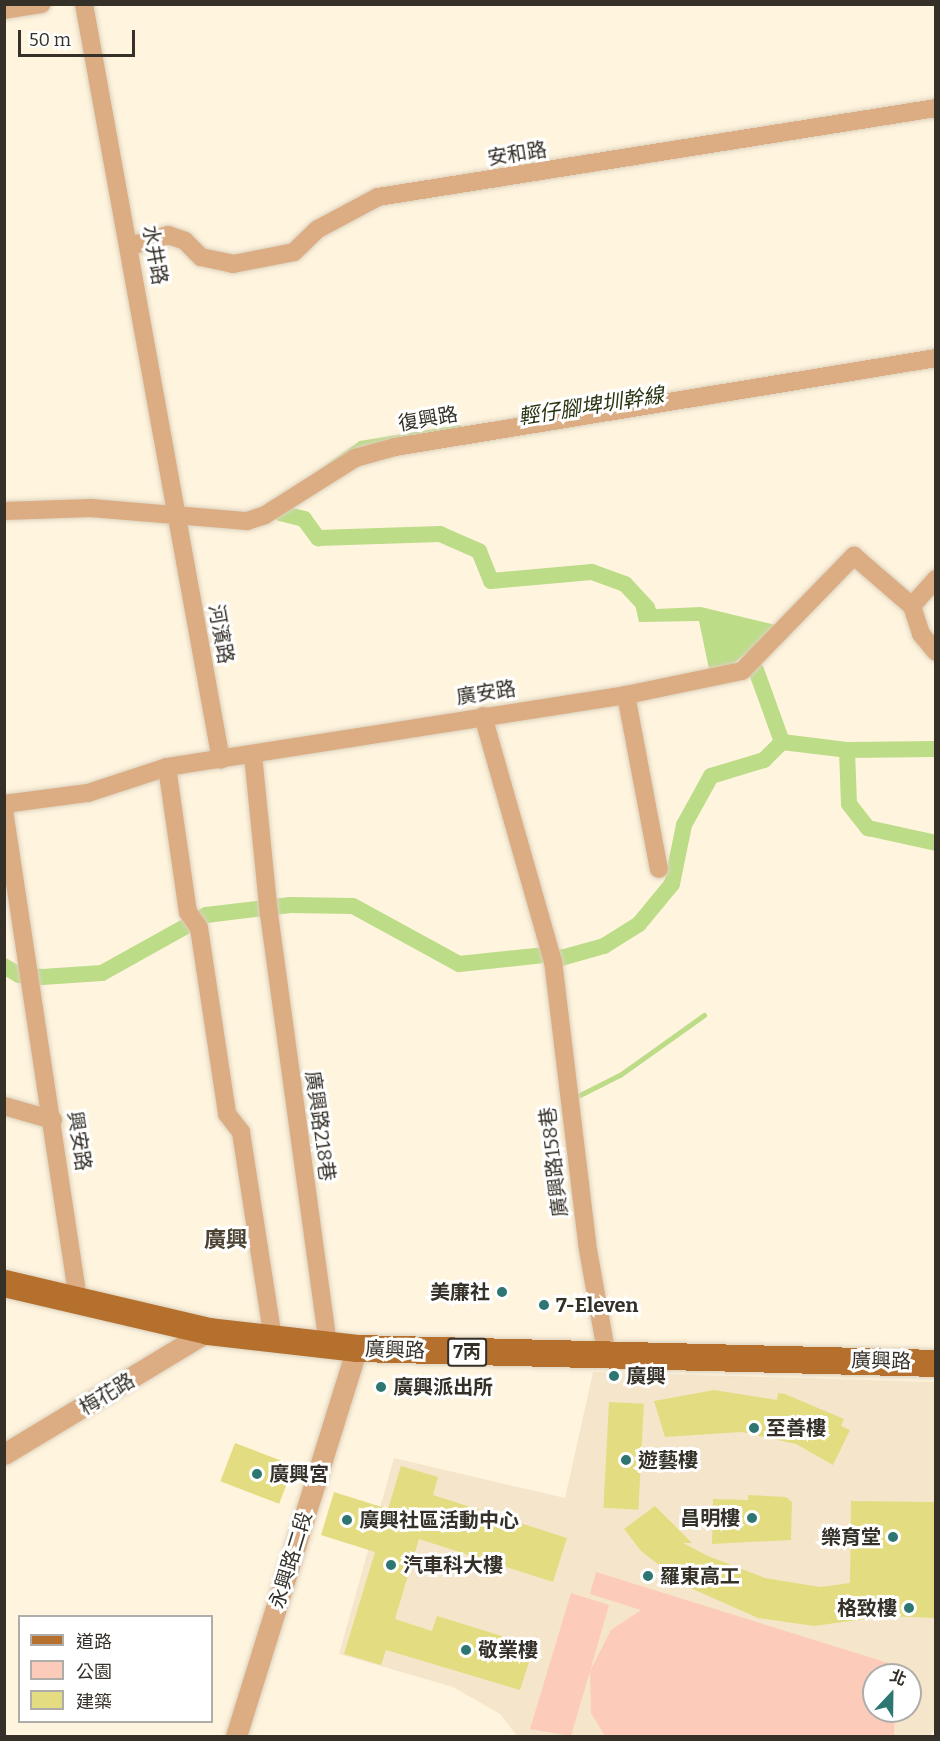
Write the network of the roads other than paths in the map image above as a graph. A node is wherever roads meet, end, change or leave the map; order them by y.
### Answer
1 (42, 4) edge
2 (84, 4) edge
3 (4, 10) edge
4 (936, 108) edge
5 (130, 246) junction
6 (936, 358) edge
7 (4, 511) edge
8 (177, 514) junction
9 (936, 579) edge
10 (912, 606) junction
11 (936, 652) edge
12 (626, 695) junction
13 (483, 716) junction
14 (253, 755) junction
15 (221, 760) junction
16 (167, 766) junction
17 (4, 804) edge
18 (4, 810) edge
19 (659, 869) dead end
20 (4, 1106) edge
21 (53, 1120) junction
22 (4, 1283) edge
23 (79, 1304) junction
24 (208, 1331) junction
25 (273, 1340) junction
26 (328, 1344) junction
27 (357, 1348) junction
28 (608, 1356) junction
29 (936, 1363) edge
30 (4, 1454) edge
31 (236, 1737) edge

1 - 3 street
2 - 5 street, 水井路
4 - 5 street, 安和路
5 - 8 street, 水井路
6 - 8 street, 復興路
7 - 8 street, 復興路
8 - 15 street, 河濱路
9 - 10 street
10 - 11 street
10 - 12 street, 廣安路
12 - 13 street, 廣安路
12 - 19 street
13 - 14 street, 廣安路
13 - 28 street, 廣興路158巷
14 - 15 street, 廣安路
14 - 26 street, 廣興路218巷
15 - 16 street, 廣安路
16 - 17 street, 廣安路
16 - 25 street
18 - 21 street, 興安路
20 - 21 street
21 - 23 street, 興安路
22 - 23 main road, 廣興路 / 7丙
23 - 24 main road, 廣興路 / 7丙
24 - 25 main road, 廣興路 / 7丙
24 - 30 street, 梅花路
25 - 26 main road, 廣興路 / 7丙
26 - 27 main road, 廣興路 / 7丙
27 - 28 main road, 廣興路 / 7丙
27 - 31 street, 永興路二段
28 - 29 main road, 廣興路 / 7丙

